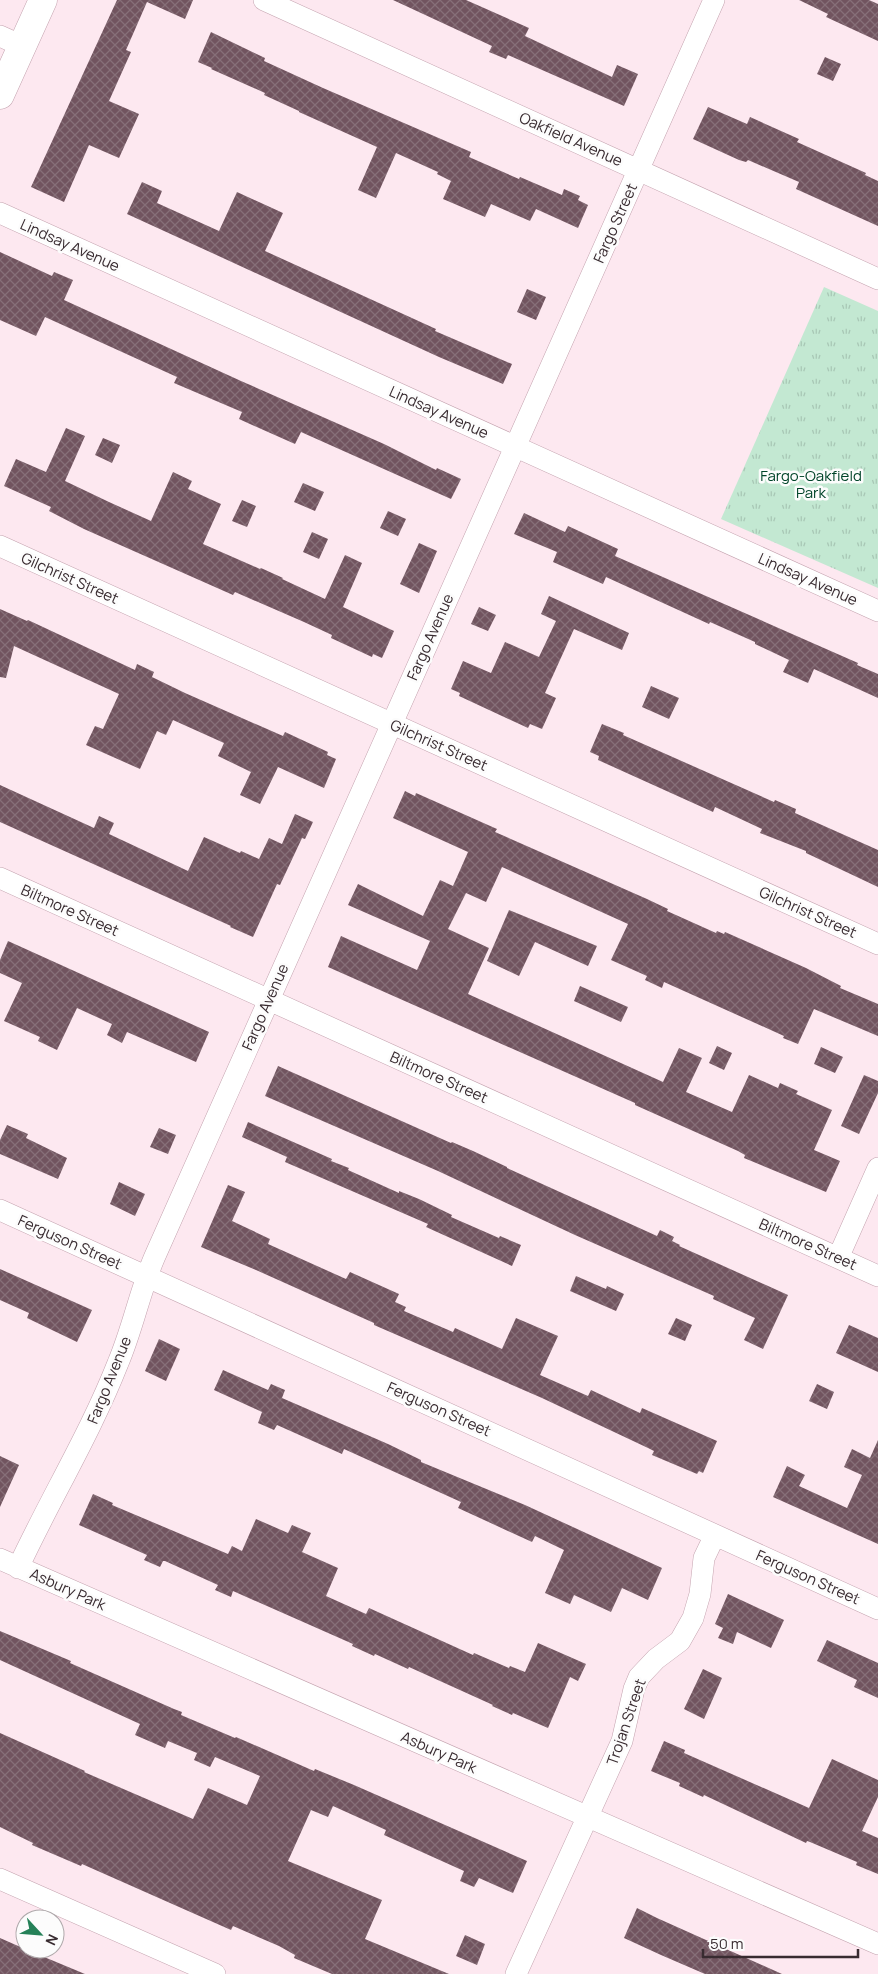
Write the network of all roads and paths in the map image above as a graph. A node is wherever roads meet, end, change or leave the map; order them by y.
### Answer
1 (44, 0) edge
2 (264, 0) edge
3 (714, 0) edge
4 (11, 41) edge
5 (0, 95) edge
6 (638, 170) junction
7 (0, 213) edge
8 (878, 279) edge
9 (515, 447) junction
10 (0, 546) edge
11 (878, 611) edge
12 (391, 723) junction
13 (0, 878) edge
14 (878, 944) edge
15 (268, 1000) junction
16 (878, 1168) edge
17 (0, 1210) edge
18 (838, 1258) junction
19 (146, 1276) junction
20 (878, 1276) edge
21 (715, 1534) junction
22 (9, 1563) edge
23 (878, 1608) edge
24 (588, 1818) junction
25 (0, 1879) edge
26 (878, 1944) edge
27 (215, 1974) edge
28 (516, 1974) edge

1 - 4 street
2 - 6 street, Oakfield Avenue
3 - 6 street, Fargo Street
4 - 5 street
6 - 8 street, Oakfield Avenue
6 - 9 street, Fargo Street
7 - 9 street, Lindsay Avenue
9 - 11 street, Lindsay Avenue
9 - 12 street, Fargo Avenue
10 - 12 street, Gilchrist Street
12 - 14 street, Gilchrist Street
12 - 15 street, Fargo Avenue
13 - 15 street, Biltmore Street
15 - 18 street, Biltmore Street
15 - 19 street, Fargo Avenue
16 - 18 street
17 - 19 street, Ferguson Street
18 - 20 street, Biltmore Street
19 - 21 street, Ferguson Street
19 - 22 street, Fargo Avenue
21 - 23 street, Ferguson Street
21 - 24 street, Trojan Street
22 - 24 street, Asbury Park
24 - 26 street, Asbury Park
24 - 28 street, Trojan Street
25 - 27 street

